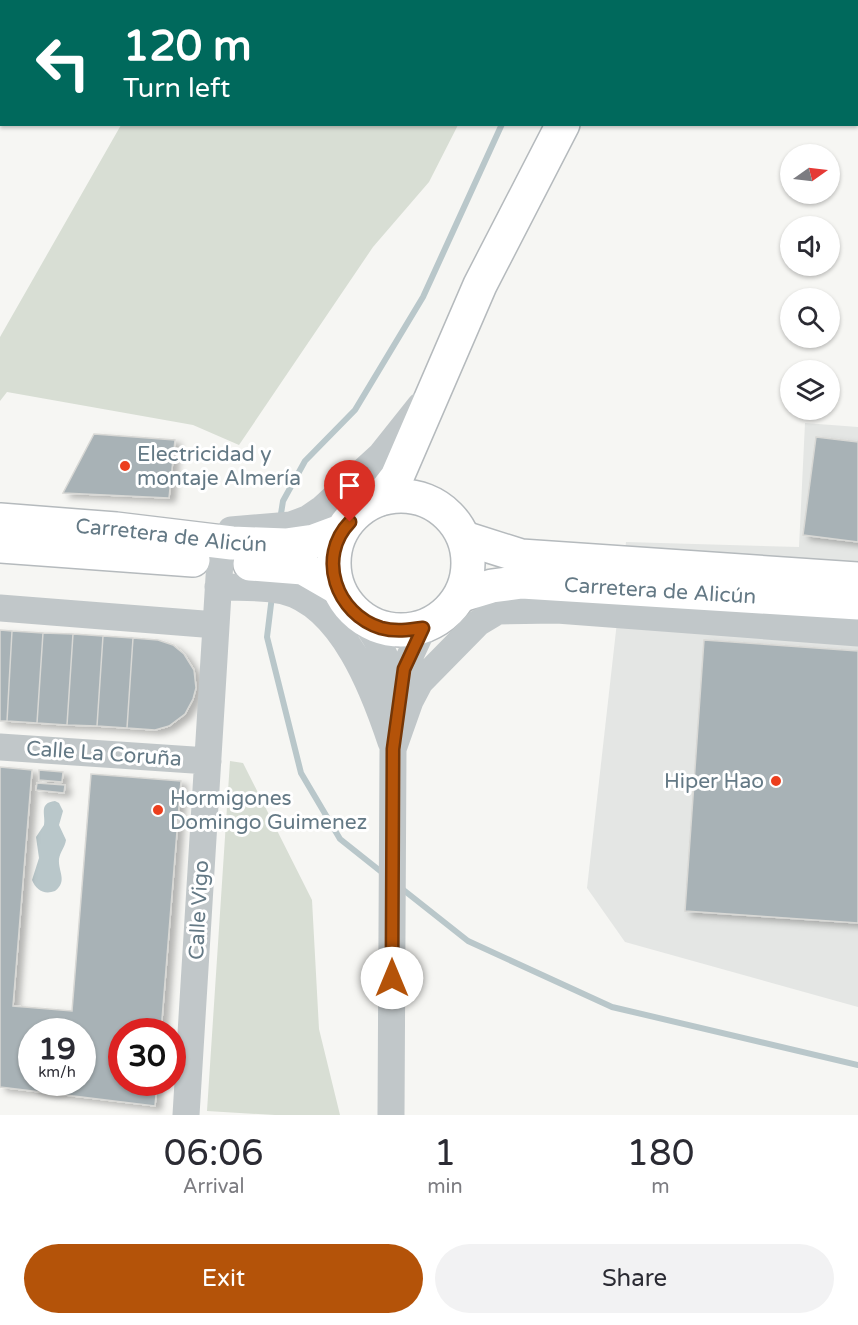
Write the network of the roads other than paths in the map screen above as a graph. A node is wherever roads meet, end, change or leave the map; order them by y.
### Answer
1 (562, 126) edge
2 (435, 386) junction
3 (380, 499) junction
4 (436, 503) junction
5 (0, 520) edge
6 (464, 538) junction
7 (316, 540) junction
8 (0, 546) edge
9 (228, 562) junction
10 (858, 579) edge
11 (323, 594) junction
12 (462, 595) junction
13 (858, 603) edge
14 (0, 608) edge
15 (363, 619) junction
16 (216, 625) junction
17 (423, 628) junction
18 (858, 633) edge
19 (0, 747) edge
20 (393, 749) junction
21 (208, 761) junction
22 (186, 1115) edge
23 (391, 1115) edge

1 - 2 main road
2 - 3 main road
2 - 4 main road
2 - 7 street
3 - 4 main road
3 - 7 main road
4 - 6 main road
5 - 9 main road, Carretera de Alicún
6 - 10 main road, Carretera de Alicún
6 - 12 main road
7 - 9 main road, Carretera de Alicún
7 - 9 street
7 - 11 main road, Carretera de Alicún
7 - 11 main road
8 - 9 main road, Carretera de Alicún
9 - 11 street
9 - 16 street, Calle Vigo
11 - 15 main road
11 - 20 street
12 - 13 main road, Carretera de Alicún
12 - 17 main road
14 - 16 street
15 - 17 main road
15 - 20 street
16 - 21 street, Calle Vigo
17 - 20 street
18 - 20 street
19 - 21 street, Calle La Coruña
20 - 23 street
21 - 22 street, Calle Vigo

